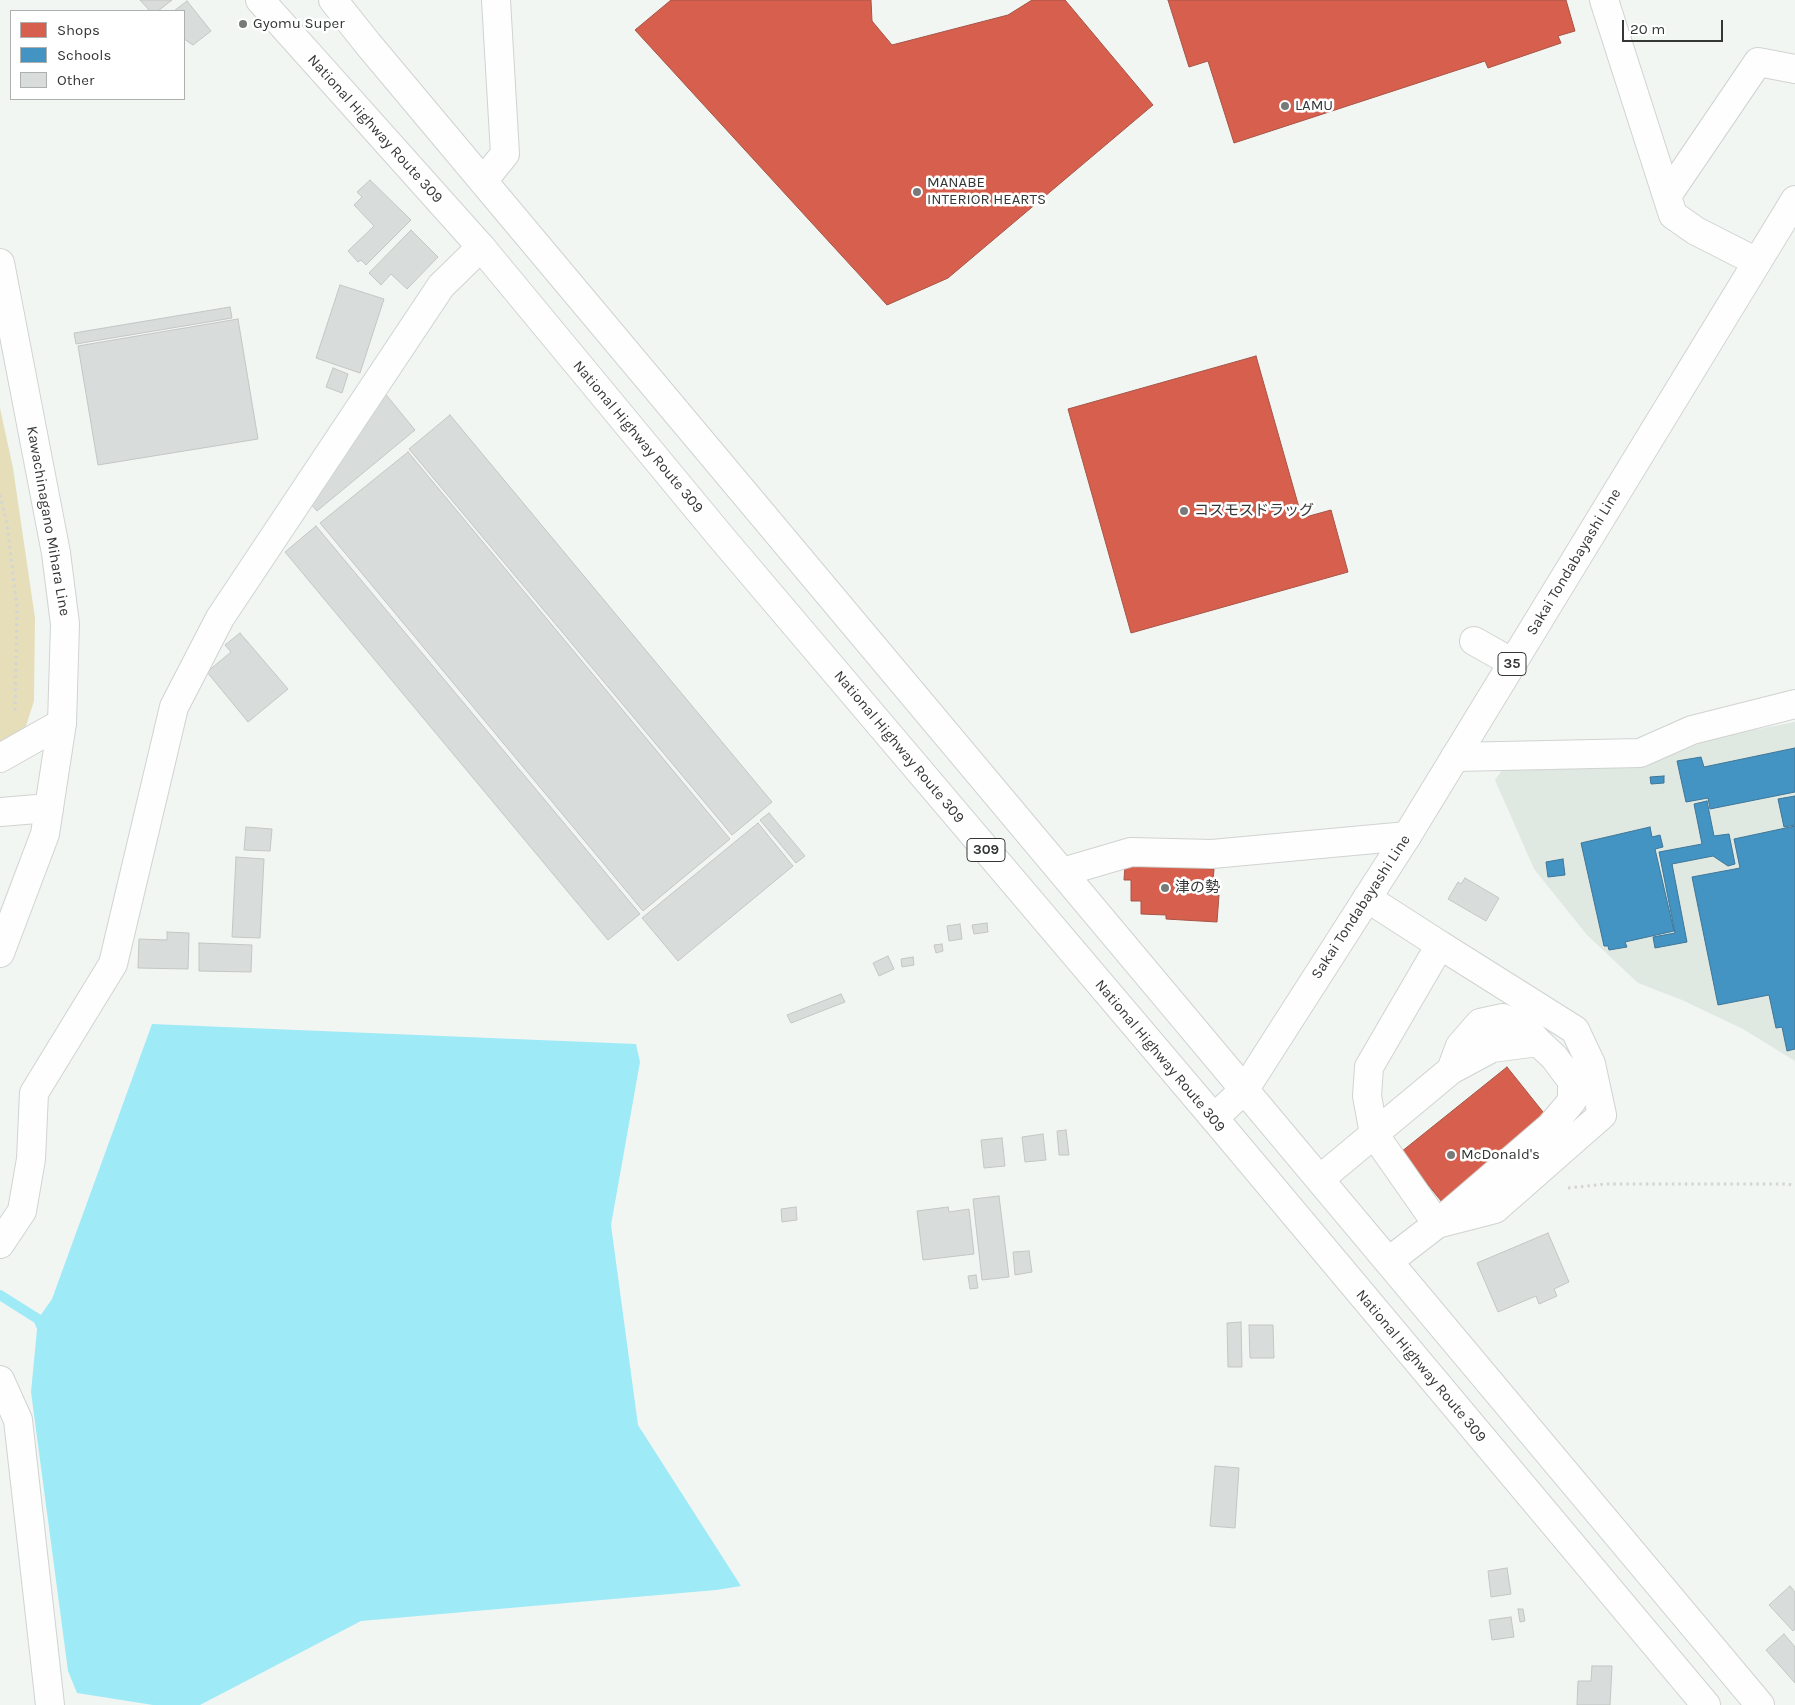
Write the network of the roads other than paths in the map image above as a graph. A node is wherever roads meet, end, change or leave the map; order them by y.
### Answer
1 (260, 0) edge
2 (333, 0) edge
3 (496, 0) edge
4 (1604, 0) edge
5 (1795, 69) edge
6 (483, 181) junction
7 (1667, 196) junction
8 (1795, 200) edge
9 (481, 247) junction
10 (1757, 262) junction
11 (0, 263) edge
12 (1474, 642) dead end
13 (1513, 663) junction
14 (1795, 704) edge
15 (62, 723) junction
16 (3, 757) edge
17 (1455, 757) junction
18 (49, 808) junction
19 (0, 812) edge
20 (1407, 836) junction
21 (1063, 872) junction
22 (1367, 898) junction
23 (1440, 945) junction
24 (0, 953) edge
25 (1245, 1088) junction
26 (1214, 1118) junction
27 (1374, 1134) junction
28 (1320, 1179) junction
29 (1437, 1224) junction
30 (0, 1244) edge
31 (1389, 1261) junction
32 (0, 1380) edge
33 (55, 1702) edge
34 (1706, 1705) edge
35 (1760, 1705) edge

1 - 9 main road, National Highway Route 309 / 309
2 - 6 main road
3 - 6 main road
4 - 7 main road
5 - 7 main road
6 - 21 main road
7 - 10 main road
8 - 10 main road, Sakai Tondabayashi Line / 35
9 - 26 main road, National Highway Route 309 / 309
9 - 30 main road
10 - 13 main road, Sakai Tondabayashi Line / 35
11 - 15 main road, Kawachinagano Mihara Line
12 - 13 main road
13 - 17 main road, Sakai Tondabayashi Line / 35
14 - 17 main road
15 - 16 main road
15 - 18 main road, Kawachinagano Mihara Line
17 - 20 main road, Sakai Tondabayashi Line / 35
18 - 19 main road
18 - 24 main road, Kawachinagano Mihara Line
20 - 21 main road
20 - 22 main road, Sakai Tondabayashi Line / 35
21 - 25 main road
22 - 23 main road
22 - 25 main road, Sakai Tondabayashi Line / 35
23 - 27 main road
23 - 29 main road
25 - 26 main road, Sakai Tondabayashi Line / 35
25 - 28 main road
26 - 34 main road, National Highway Route 309 / 309
27 - 28 main road
27 - 29 main road
27 - 29 main road
28 - 31 main road
29 - 31 main road
31 - 35 main road
32 - 33 main road

